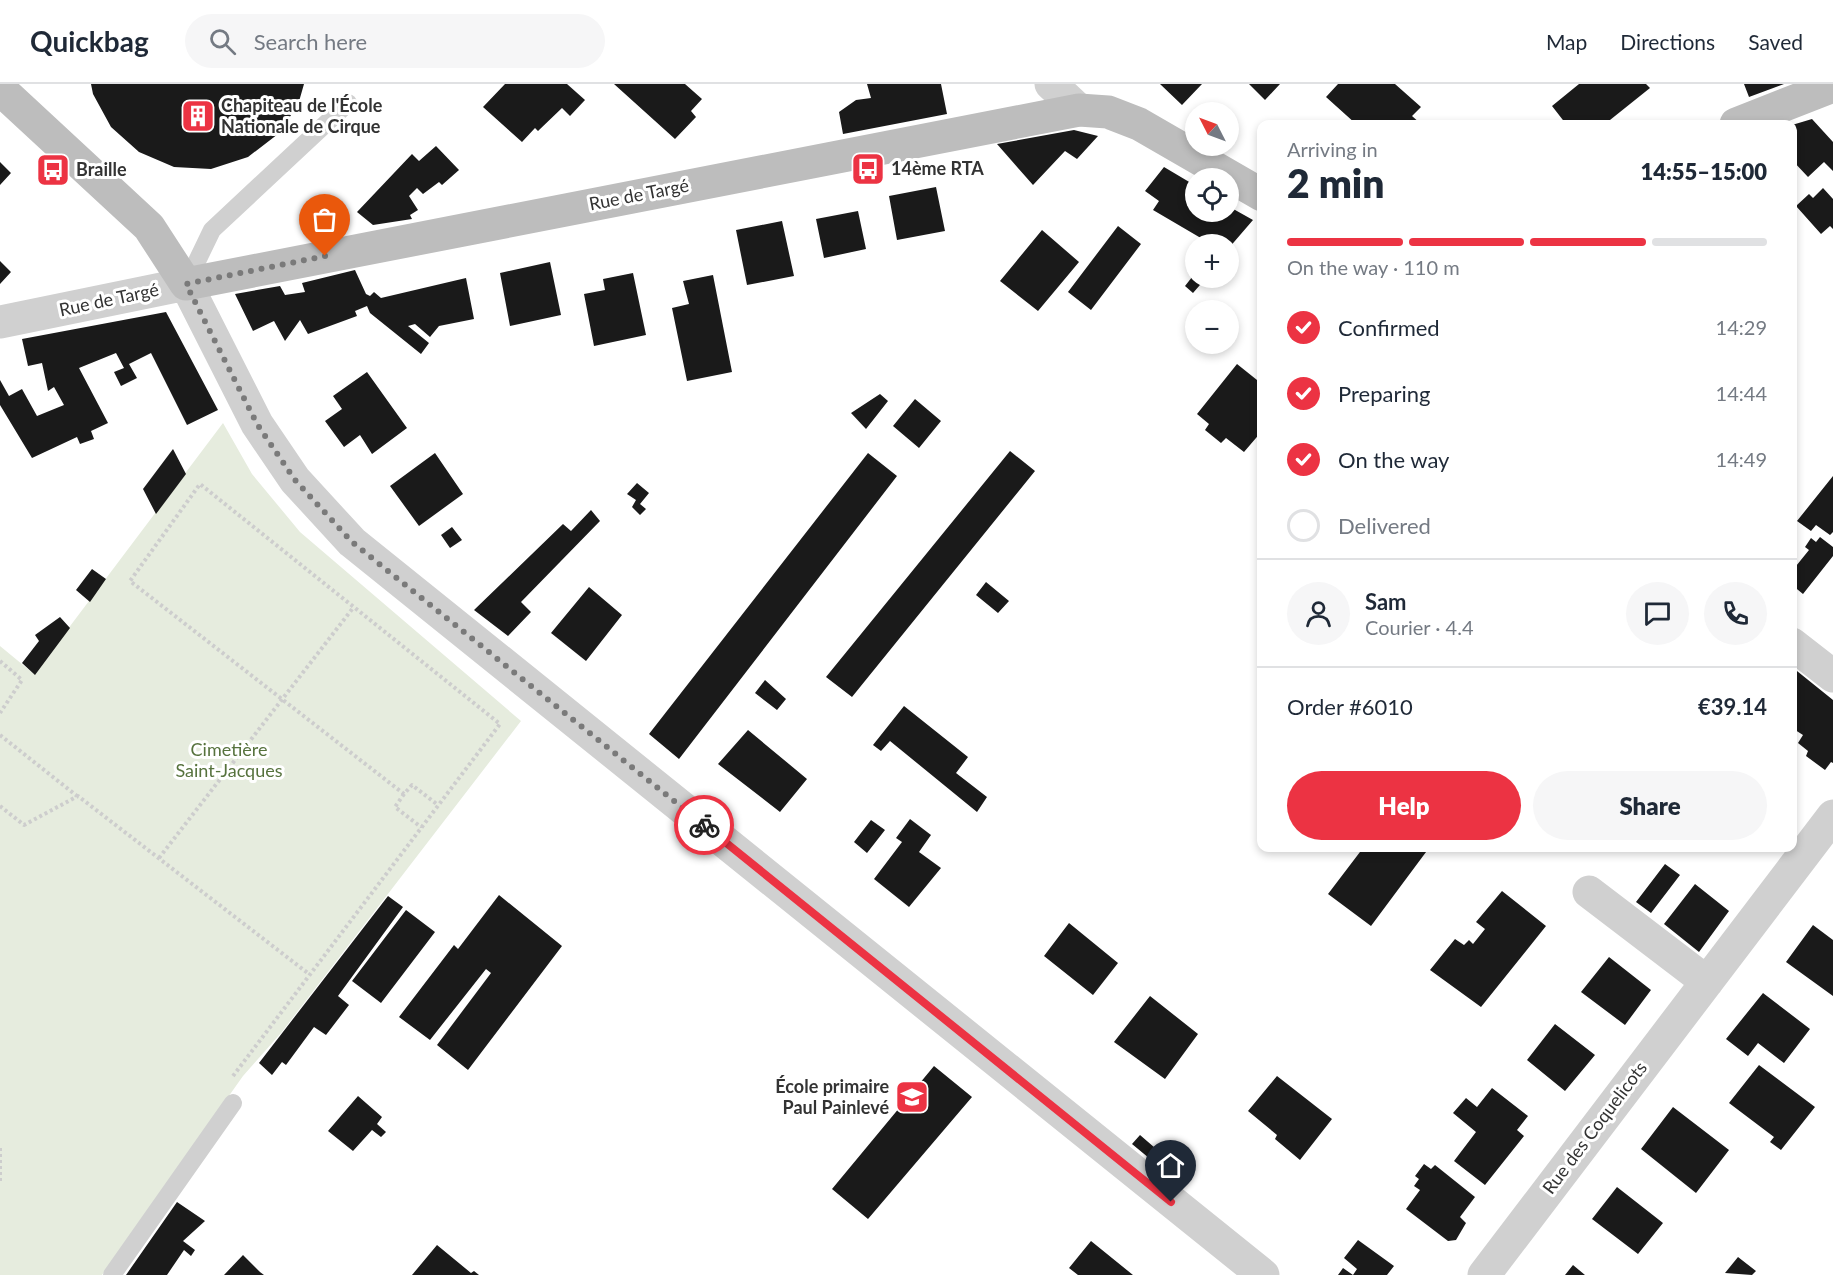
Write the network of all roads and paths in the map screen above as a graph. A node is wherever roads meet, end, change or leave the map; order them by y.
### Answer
1 (1051, 84) edge
2 (1833, 86) edge
3 (0, 89) edge
4 (348, 103) dead end
5 (1079, 110) junction
6 (1746, 120) edge
7 (1257, 192) edge
8 (186, 284) junction
9 (0, 322) edge
10 (353, 608) junction
11 (1797, 648) edge
12 (0, 661) edge
13 (1833, 675) edge
14 (282, 701) junction
15 (0, 713) edge
16 (0, 735) edge
17 (404, 794) junction
18 (78, 796) junction
19 (438, 805) junction
20 (0, 806) edge
21 (1833, 816) edge
22 (421, 827) junction
23 (159, 858) junction
24 (1589, 892) dead end
25 (309, 974) junction
26 (1707, 982) junction
27 (231, 1078) dead end
28 (233, 1103) dead end
29 (0, 1148) edge
30 (0, 1182) edge
31 (112, 1275) edge
32 (1263, 1275) edge
33 (1484, 1275) edge

1 - 5 street
2 - 6 street
3 - 8 street
4 - 8 lane
5 - 7 street, Rue de Targé
5 - 8 street, Rue de Targé
8 - 9 street, Rue de Targé
8 - 32 street
10 - 14 path
10 - 14 path
10 - 19 path
11 - 13 street
12 - 15 path
14 - 17 path
14 - 23 path
16 - 18 path
17 - 19 path
17 - 22 path
18 - 20 path
18 - 23 path
19 - 22 path
21 - 26 street, Rue des Coquelicots
22 - 25 path
23 - 25 path
24 - 26 street
25 - 27 path
26 - 33 street, Rue des Coquelicots
28 - 31 lane
29 - 30 path

